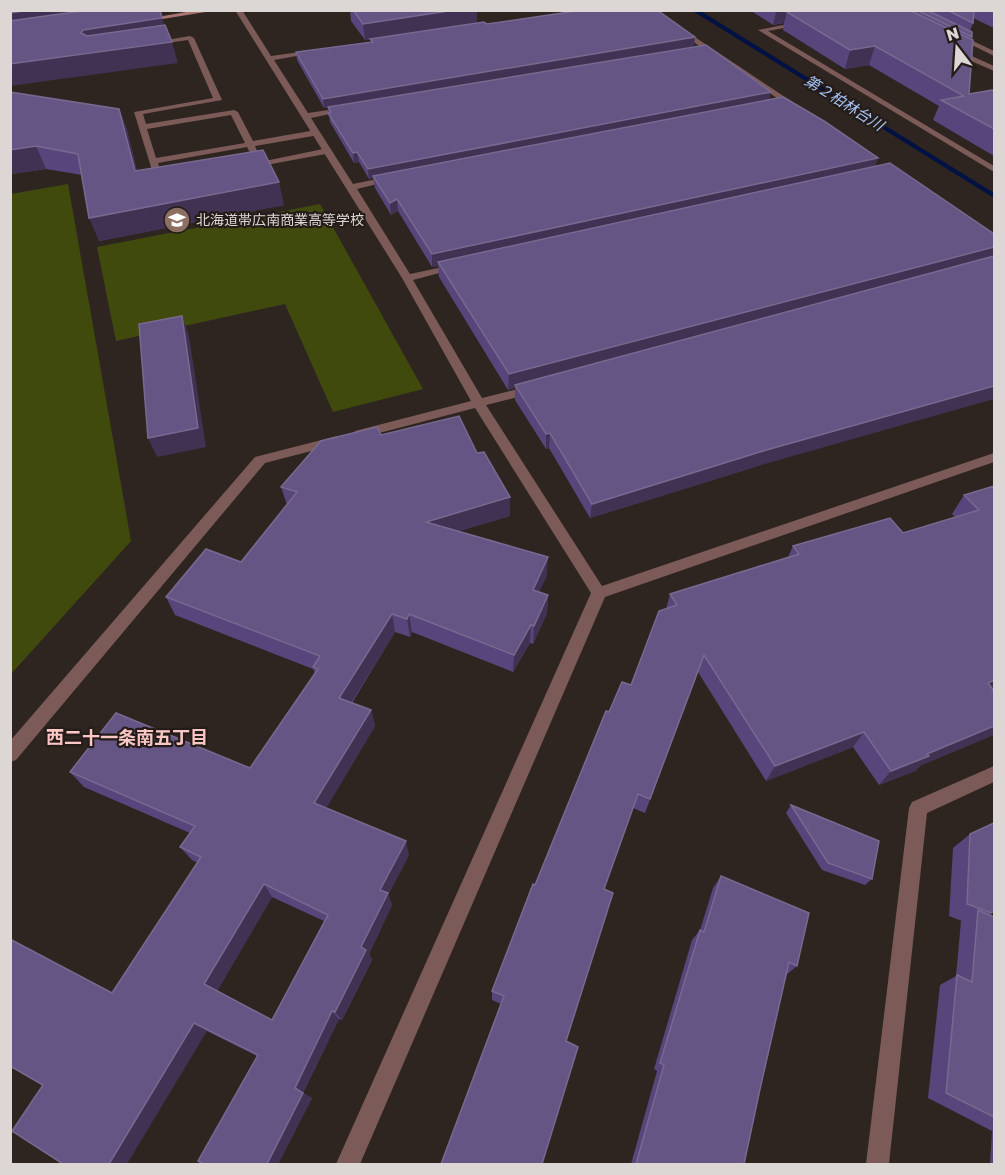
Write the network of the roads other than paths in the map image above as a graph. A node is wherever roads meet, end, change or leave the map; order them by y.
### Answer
1 (215, 10) edge
2 (238, 10) edge
3 (650, 10) edge
4 (135, 21) edge
5 (812, 21) edge
6 (944, 30) edge
7 (147, 44) edge
8 (944, 45) edge
9 (708, 48) junction
10 (697, 50) edge
11 (326, 51) edge
12 (994, 54) edge
13 (268, 59) junction
14 (994, 69) edge
15 (789, 102) junction
16 (777, 104) edge
17 (363, 107) edge
18 (807, 114) edge
19 (305, 116) junction
20 (143, 127) junction
21 (316, 133) junction
22 (250, 144) junction
23 (328, 152) junction
24 (153, 161) junction
25 (259, 164) junction
26 (237, 168) edge
27 (994, 169) edge
28 (397, 178) edge
29 (171, 179) edge
30 (351, 187) junction
31 (465, 266) edge
32 (407, 278) junction
33 (548, 385) edge
34 (479, 404) junction
35 (994, 457) edge
36 (599, 593) junction
37 (10, 753) edge
38 (994, 774) edge
39 (348, 1164) edge
40 (877, 1164) edge

1 - 4 street
2 - 13 street
3 - 9 street
5 - 27 street
6 - 12 street
7 - 20 street
8 - 14 street
9 - 10 street
9 - 15 street
11 - 13 street
13 - 19 street
15 - 16 street
15 - 18 street
17 - 19 street
19 - 21 street
20 - 22 street
20 - 24 street
21 - 22 street
21 - 23 street
22 - 24 street
22 - 25 street
23 - 25 street
23 - 30 street
24 - 29 street
25 - 26 street
28 - 30 street
30 - 32 street
31 - 32 street
32 - 34 street
33 - 34 street
34 - 36 street
34 - 37 street
35 - 36 street
36 - 39 street
38 - 40 street

